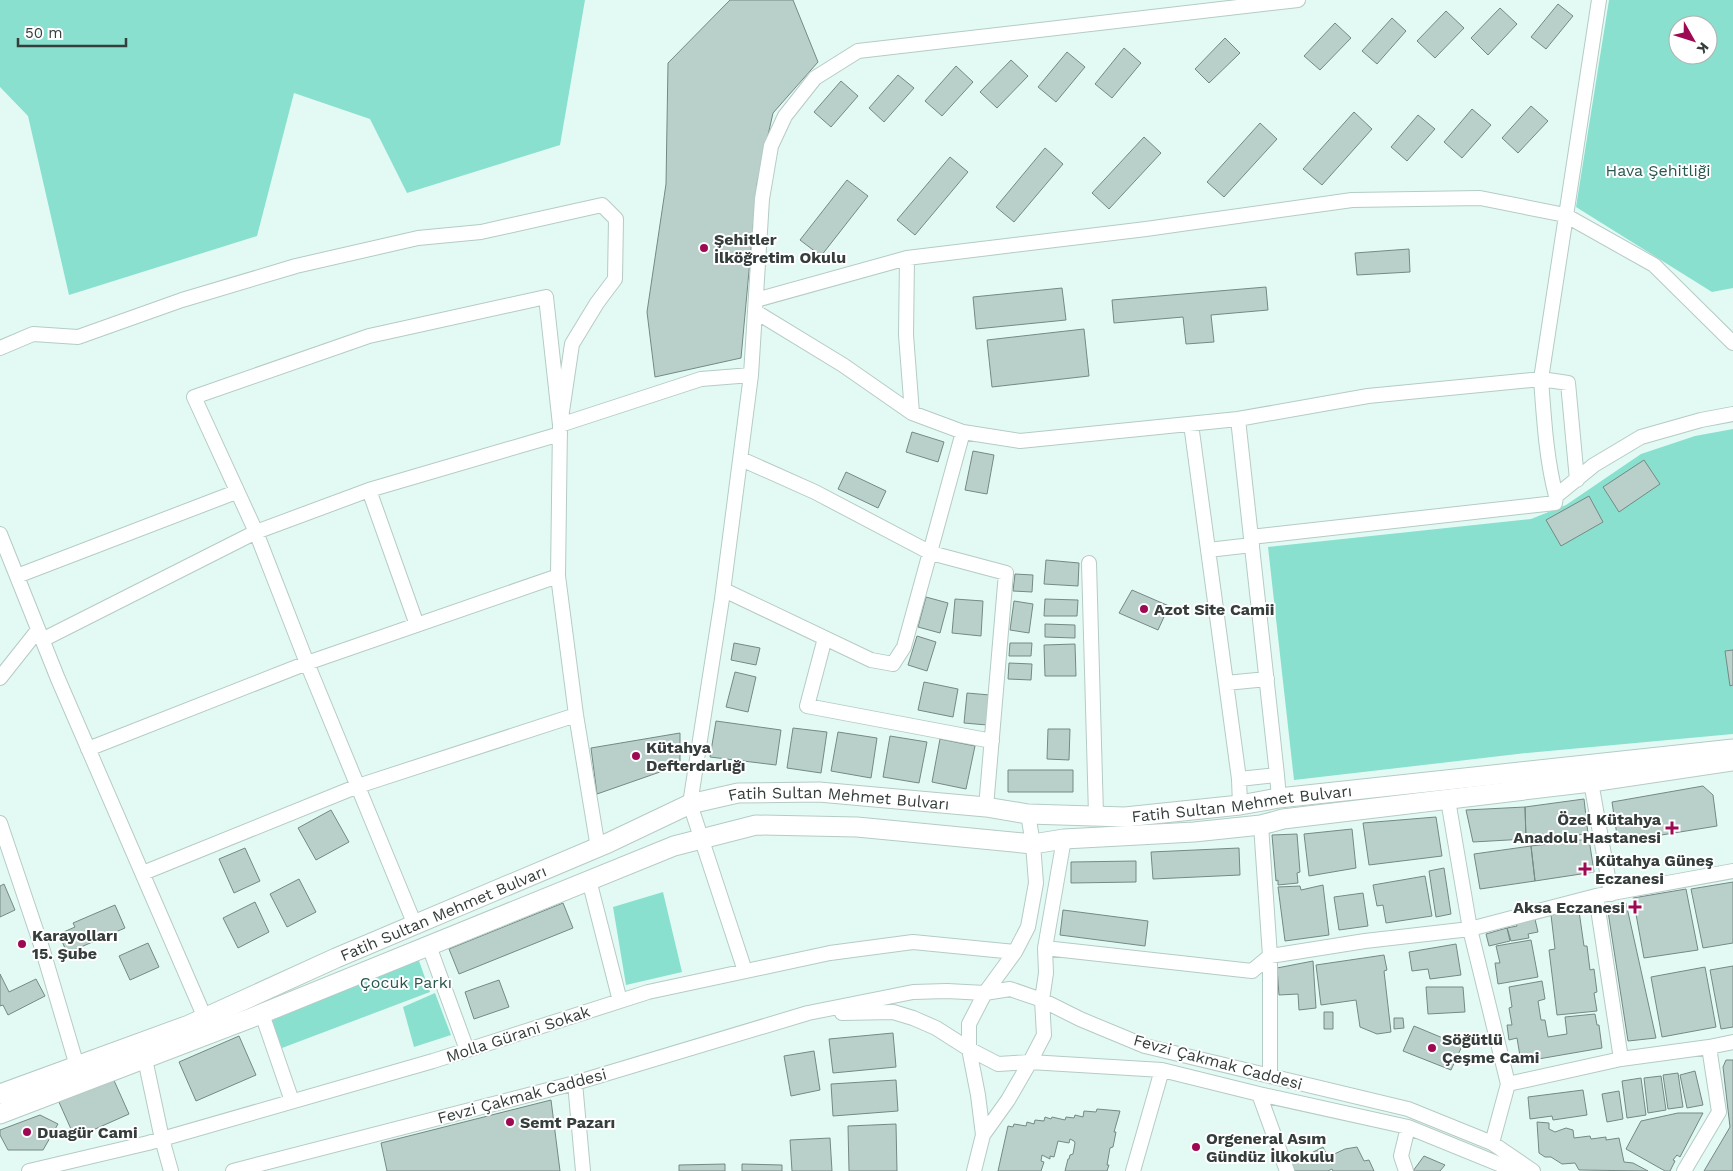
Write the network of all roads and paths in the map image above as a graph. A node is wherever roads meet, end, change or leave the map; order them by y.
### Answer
1 (1298, 0) edge
2 (1599, 0) edge
3 (1565, 215) junction
4 (907, 258) junction
5 (756, 306) junction
6 (1733, 343) edge
7 (0, 348) edge
8 (751, 376) junction
9 (1541, 379) junction
10 (912, 412) junction
11 (1733, 414) edge
12 (1238, 419) junction
13 (1191, 424) junction
14 (560, 430) junction
15 (963, 432) junction
16 (740, 459) junction
17 (1577, 480) junction
18 (369, 490) junction
19 (236, 492) junction
20 (1556, 496) junction
21 (256, 532) junction
22 (0, 534) edge
23 (1251, 541) junction
24 (1208, 550) junction
25 (931, 553) junction
26 (1089, 563) dead end
27 (17, 576) junction
28 (558, 576) junction
29 (724, 590) junction
30 (418, 625) junction
31 (40, 635) junction
32 (825, 638) junction
33 (307, 663) junction
34 (0, 678) edge
35 (1267, 679) junction
36 (1226, 683) junction
37 (576, 715) junction
38 (992, 741) junction
39 (88, 749) junction
40 (1733, 749) edge
41 (1733, 761) edge
42 (1277, 774) junction
43 (1239, 779) junction
44 (1591, 782) junction
45 (358, 786) junction
46 (1278, 798) junction
47 (1448, 800) junction
48 (690, 804) junction
49 (1240, 804) junction
50 (986, 807) junction
51 (1028, 814) junction
52 (1096, 816) junction
53 (1283, 819) junction
54 (0, 823) edge
55 (1261, 825) junction
56 (1242, 826) junction
57 (702, 839) junction
58 (1064, 839) junction
59 (1033, 844) junction
60 (598, 848) junction
61 (1733, 870) edge
62 (142, 873) junction
63 (589, 880) junction
64 (1611, 894) junction
65 (1596, 896) junction
66 (415, 924) junction
67 (1470, 928) junction
68 (429, 946) junction
69 (1045, 948) junction
70 (1015, 952) junction
71 (1270, 956) junction
72 (745, 971) junction
73 (985, 993) junction
74 (1042, 1000) junction
75 (620, 1002) junction
76 (808, 1013) junction
77 (262, 1014) junction
78 (205, 1018) junction
79 (1733, 1042) edge
80 (1709, 1047) junction
81 (969, 1049) junction
82 (467, 1050) junction
83 (145, 1059) junction
84 (1621, 1059) junction
85 (1030, 1062) junction
86 (77, 1066) junction
87 (1162, 1070) junction
88 (1270, 1076) junction
89 (575, 1083) junction
90 (1508, 1084) junction
91 (0, 1093) edge
92 (1260, 1094) junction
93 (292, 1101) junction
94 (0, 1114) edge
95 (1408, 1127) junction
96 (983, 1135) junction
97 (162, 1139) junction
98 (1492, 1144) junction
99 (29, 1171) edge
100 (171, 1171) edge
101 (233, 1171) edge
102 (583, 1171) edge
103 (974, 1171) edge
104 (1133, 1171) edge
105 (1287, 1171) edge
106 (1406, 1171) edge
107 (1516, 1171) edge
108 (1533, 1171) edge
109 (1684, 1171) edge

1 - 5 street
2 - 3 street
3 - 4 street
3 - 6 street
3 - 9 street
4 - 5 street
4 - 10 street
5 - 8 street
5 - 10 street
7 - 14 street
8 - 14 street
8 - 16 street
9 - 12 street
9 - 17 street
9 - 20 street
10 - 15 street
11 - 17 street
12 - 13 street
12 - 23 street
13 - 15 street
13 - 24 street
14 - 18 street
14 - 19 street
14 - 28 street
15 - 25 street
16 - 25 street
16 - 29 street
17 - 20 street
18 - 21 street
18 - 30 street
19 - 21 street
19 - 27 street
20 - 23 street
21 - 31 street
21 - 33 street
22 - 27 street
23 - 24 street
23 - 35 street
24 - 36 street
25 - 32 street
25 - 38 street
26 - 52 street
27 - 31 street
28 - 30 street
28 - 37 street
29 - 32 street
29 - 48 street
30 - 33 street
31 - 34 street
31 - 39 street
32 - 38 street
33 - 39 street
33 - 45 street
35 - 36 street
35 - 42 street
36 - 43 street
37 - 45 street
37 - 60 street
38 - 50 street
39 - 62 street
40 - 46 main road, Fatih Sultan Mehmet Bulvarı
41 - 44 main road, Fatih Sultan Mehmet Bulvarı
42 - 43 street
42 - 46 street
43 - 49 street
44 - 47 main road, Fatih Sultan Mehmet Bulvarı
44 - 64 street
45 - 62 street
45 - 66 street
46 - 49 main road, Fatih Sultan Mehmet Bulvarı
46 - 53 main road
47 - 53 main road, Fatih Sultan Mehmet Bulvarı
47 - 67 street
48 - 50 main road, Fatih Sultan Mehmet Bulvarı
48 - 57 street
48 - 60 main road, Fatih Sultan Mehmet Bulvarı
49 - 52 main road, Fatih Sultan Mehmet Bulvarı
49 - 56 main road
50 - 51 main road, Fatih Sultan Mehmet Bulvarı
51 - 52 main road, Fatih Sultan Mehmet Bulvarı
51 - 59 street
53 - 55 main road, Fatih Sultan Mehmet Bulvarı
54 - 86 street
55 - 56 main road, Fatih Sultan Mehmet Bulvarı
55 - 71 street
56 - 58 main road, Fatih Sultan Mehmet Bulvarı
57 - 59 main road, Fatih Sultan Mehmet Bulvarı
57 - 63 main road, Fatih Sultan Mehmet Bulvarı
57 - 72 street
58 - 59 main road, Fatih Sultan Mehmet Bulvarı
58 - 69 street
59 - 70 street
60 - 66 main road, Fatih Sultan Mehmet Bulvarı
61 - 64 street
62 - 78 street
63 - 68 main road, Fatih Sultan Mehmet Bulvarı
63 - 75 street
64 - 65 street
65 - 67 street
65 - 84 street
66 - 78 main road, Fatih Sultan Mehmet Bulvarı
67 - 71 street
67 - 90 street
68 - 77 main road, Fatih Sultan Mehmet Bulvarı
68 - 82 street
69 - 71 street
69 - 74 street
70 - 72 street, Molla Gürani Sokak
70 - 73 street
71 - 88 street
72 - 75 street, Molla Gürani Sokak
73 - 74 street, Fevzi Çakmak Caddesi
73 - 76 street, Fevzi Çakmak Caddesi
73 - 81 street
74 - 85 street
74 - 88 street, Fevzi Çakmak Caddesi
75 - 82 street, Molla Gürani Sokak
76 - 81 street, Fevzi Çakmak Caddesi
76 - 89 street, Fevzi Çakmak Caddesi
77 - 83 main road, Fatih Sultan Mehmet Bulvarı
77 - 93 street
78 - 86 main road, Fatih Sultan Mehmet Bulvarı
79 - 80 street
80 - 84 street
80 - 109 street
81 - 85 street, Fevzi Çakmak Caddesi
81 - 96 street
82 - 93 street, Molla Gürani Sokak
83 - 94 main road, Fatih Sultan Mehmet Bulvarı
83 - 97 street
84 - 90 street
85 - 87 street, Fevzi Çakmak Caddesi
85 - 96 street
86 - 91 main road, Fatih Sultan Mehmet Bulvarı
87 - 92 street, Fevzi Çakmak Caddesi
87 - 104 street
88 - 98 street, Fevzi Çakmak Caddesi
89 - 101 street, Fevzi Çakmak Caddesi
89 - 102 street
90 - 98 street
92 - 95 street, Fevzi Çakmak Caddesi
92 - 105 street
93 - 97 street, Molla Gürani Sokak
95 - 106 street
95 - 107 street, Fevzi Çakmak Caddesi
96 - 103 street
97 - 99 street, Molla Gürani Sokak
97 - 100 street
98 - 108 street, Fevzi Çakmak Caddesi

